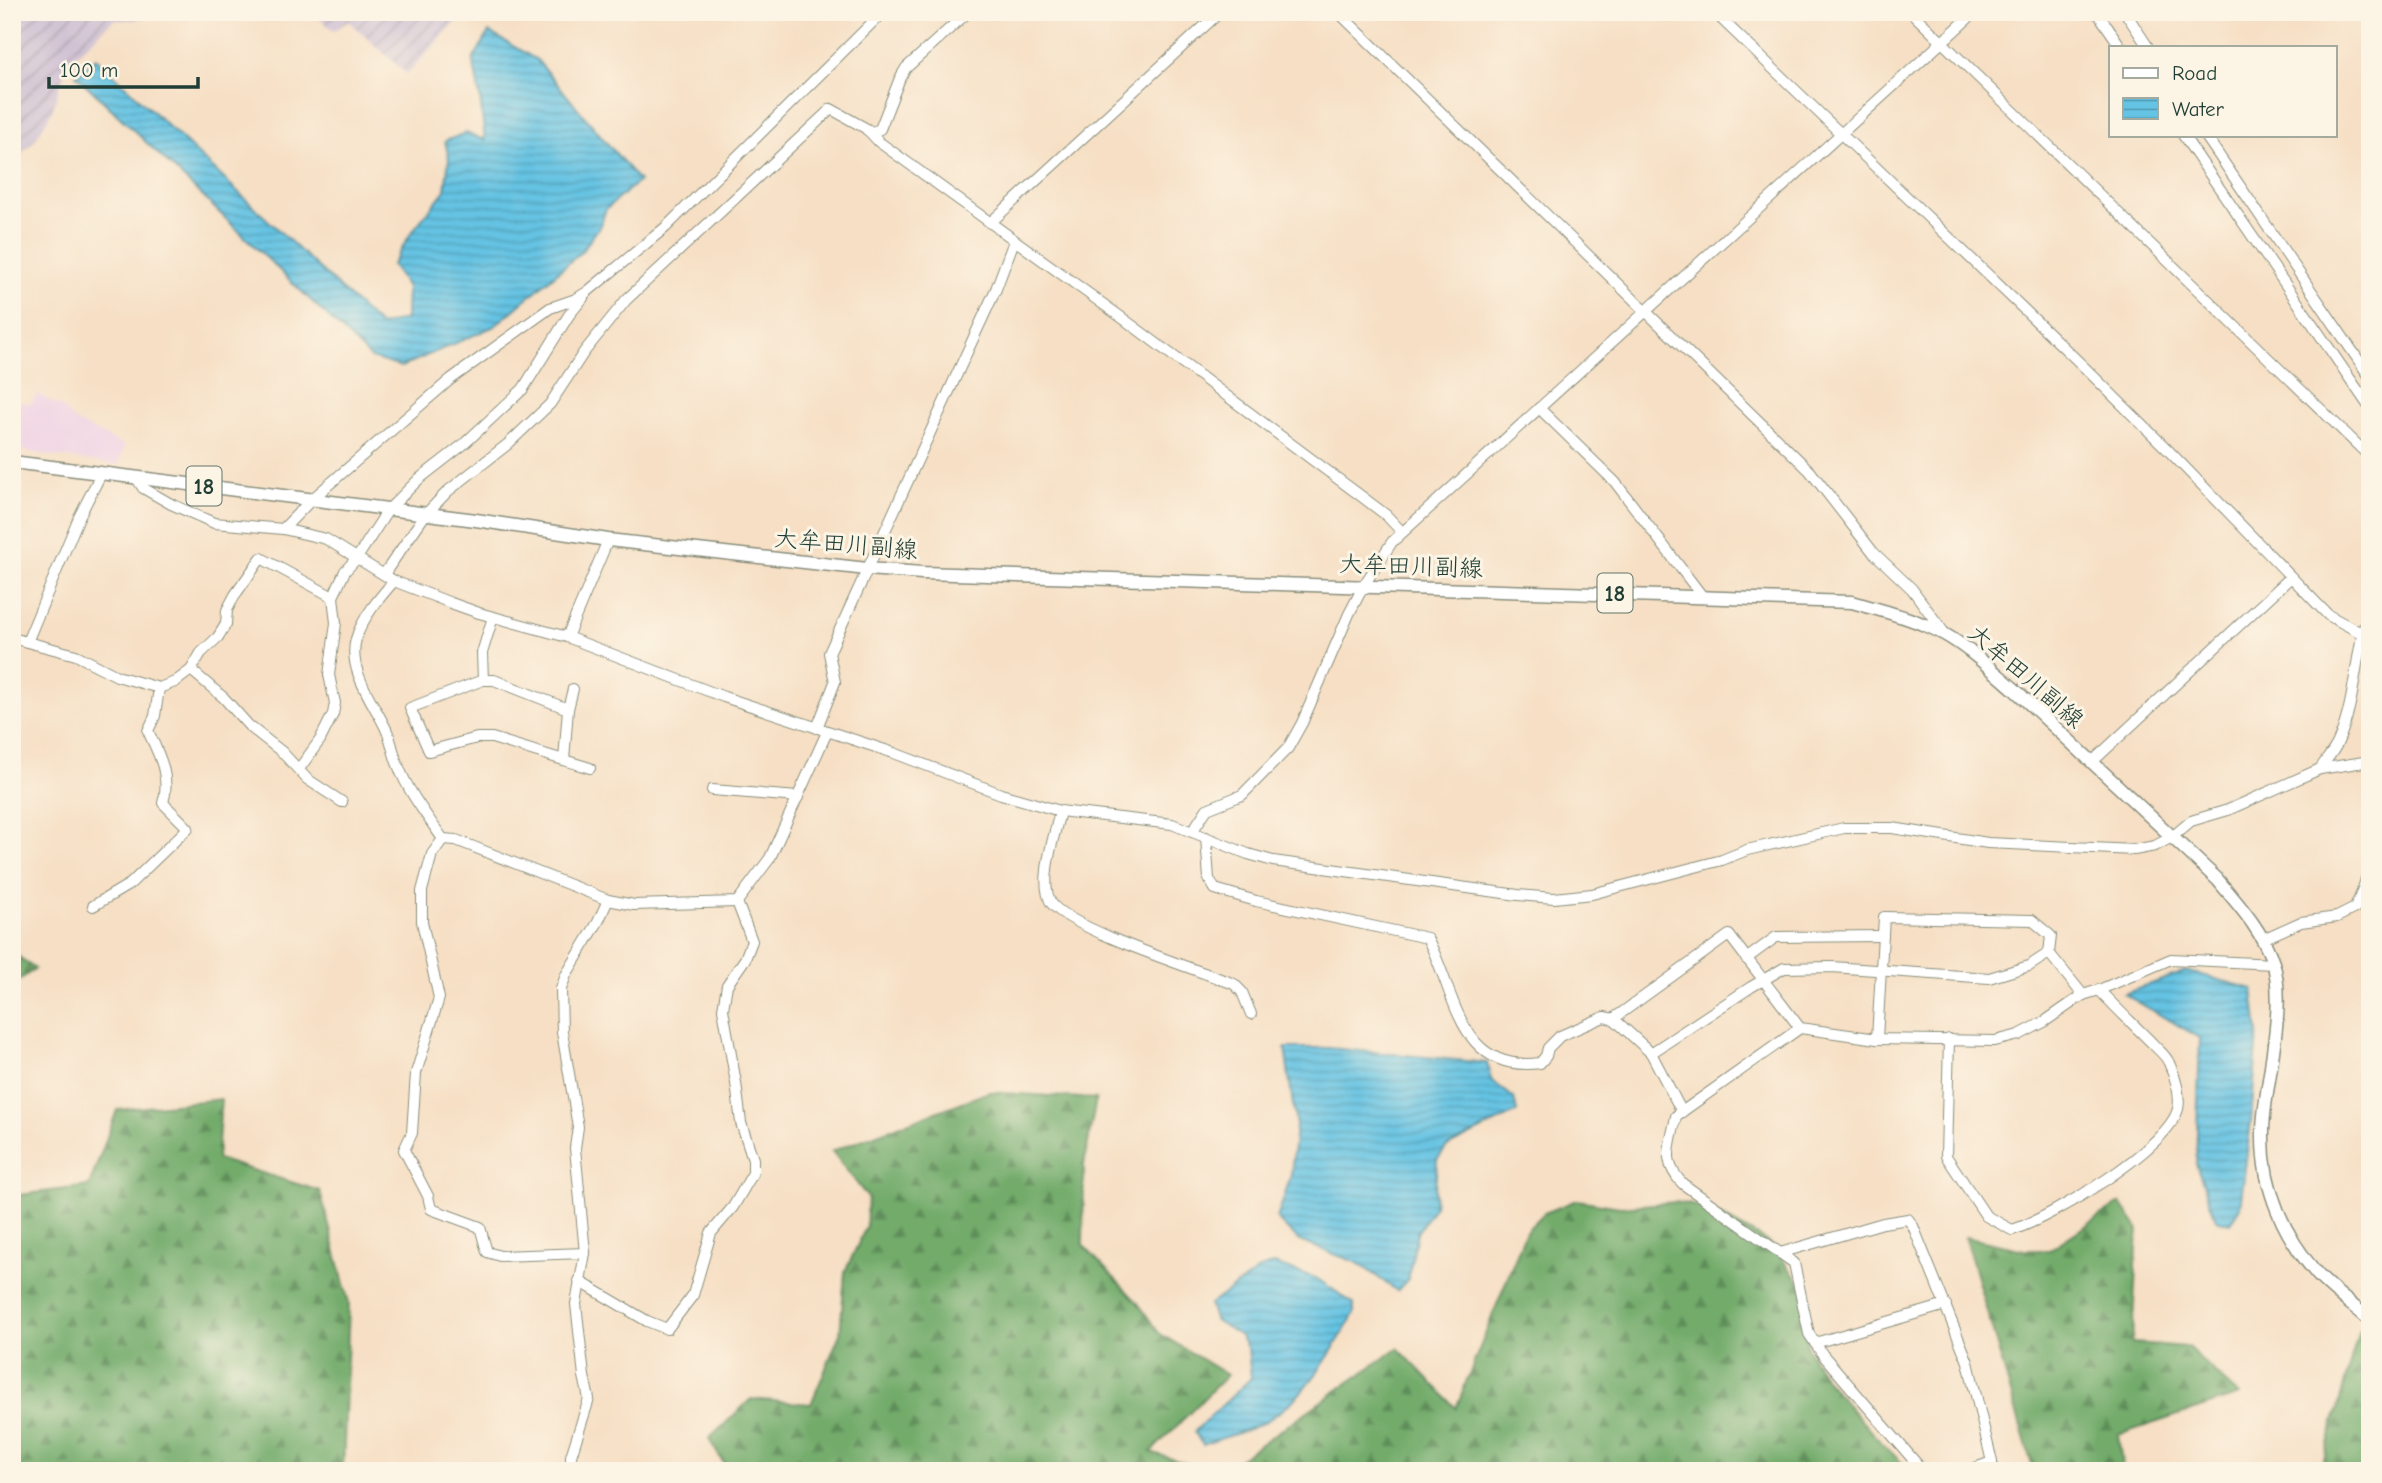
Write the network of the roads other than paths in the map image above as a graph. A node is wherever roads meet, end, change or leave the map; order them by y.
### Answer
1 (883, 12) edge
2 (968, 12) edge
3 (1220, 12) edge
4 (1338, 12) edge
5 (1714, 12) edge
6 (1911, 12) edge
7 (1975, 12) edge
8 (2097, 12) edge
9 (2124, 12) edge
10 (1942, 42) junction
11 (2121, 46) edge
12 (2147, 46) edge
13 (867, 129) junction
14 (1841, 134) junction
15 (2184, 136) edge
16 (2206, 136) edge
17 (990, 223) junction
18 (1014, 241) junction
19 (587, 292) junction
20 (1646, 310) junction
21 (2370, 377) edge
22 (1539, 408) junction
23 (2370, 408) edge
24 (2370, 457) edge
25 (12, 462) edge
26 (101, 474) junction
27 (136, 477) junction
28 (311, 500) junction
29 (392, 510) junction
30 (422, 515) junction
31 (283, 529) junction
32 (1402, 531) junction
33 (608, 540) junction
34 (357, 558) junction
35 (867, 569) junction
36 (384, 574) junction
37 (2291, 577) junction
38 (394, 581) junction
39 (1364, 585) junction
40 (1702, 596) junction
41 (333, 597) junction
42 (2370, 609) edge
43 (493, 617) junction
44 (2361, 633) junction
45 (1945, 635) junction
46 (567, 637) junction
47 (12, 638) edge
48 (27, 642) junction
49 (191, 670) junction
50 (483, 680) junction
51 (159, 688) junction
52 (573, 689) dead end
53 (568, 709) junction
54 (822, 730) junction
55 (564, 760) junction
56 (2370, 761) edge
57 (2092, 762) junction
58 (590, 768) dead end
59 (299, 769) junction
60 (2320, 769) junction
61 (712, 790) dead end
62 (798, 797) junction
63 (342, 802) dead end
64 (1060, 811) junction
65 (1192, 832) junction
66 (1206, 837) junction
67 (2172, 837) junction
68 (443, 839) junction
69 (2370, 866) edge
70 (608, 900) junction
71 (737, 902) junction
72 (93, 906) dead end
73 (1883, 936) junction
74 (2263, 939) junction
75 (2049, 953) junction
76 (1746, 958) junction
77 (2274, 964) junction
78 (1881, 971) junction
79 (1762, 982) junction
80 (2099, 990) junction
81 (2083, 995) junction
82 (1251, 1014) dead end
83 (1613, 1019) junction
84 (1800, 1028) junction
85 (1877, 1039) junction
86 (1949, 1039) junction
87 (1651, 1053) junction
88 (1682, 1112) junction
89 (585, 1253) junction
90 (1780, 1253) junction
91 (579, 1281) junction
92 (1946, 1305) junction
93 (2370, 1320) edge
94 (1815, 1343) junction
95 (571, 1471) edge
96 (1923, 1471) edge
97 (1967, 1471) edge

1 - 19 street
2 - 13 street
3 - 17 street
4 - 20 street
5 - 14 street
6 - 10 street
7 - 10 street
8 - 11 street
9 - 12 street
10 - 14 street
10 - 24 street
13 - 17 street
13 - 30 street
14 - 20 street
14 - 37 street
15 - 23 street
16 - 21 street
17 - 18 street
18 - 32 street
18 - 35 street
19 - 28 street
19 - 29 street
20 - 22 street
20 - 45 street
22 - 32 street
22 - 40 street
25 - 26 main road, 大牟田川副線 / 18
26 - 27 main road, 大牟田川副線 / 18
26 - 48 street
27 - 28 main road, 大牟田川副線 / 18
27 - 31 street
28 - 29 main road, 大牟田川副線 / 18
28 - 31 street
29 - 30 main road, 大牟田川副線 / 18
29 - 34 street
30 - 33 main road, 大牟田川副線 / 18
30 - 36 street
31 - 34 street
32 - 39 street
33 - 35 main road, 大牟田川副線 / 18
33 - 46 street
34 - 36 street
34 - 41 street
35 - 39 main road, 大牟田川副線 / 18
35 - 54 street
36 - 38 street
37 - 44 street
37 - 57 street
38 - 43 street
38 - 68 street
39 - 40 main road, 大牟田川副線 / 18
39 - 65 street
40 - 45 main road, 大牟田川副線 / 18
41 - 49 street
41 - 59 street
42 - 44 street
43 - 46 street
43 - 50 street
44 - 60 street
45 - 57 main road, 大牟田川副線 / 18
46 - 54 street
47 - 48 street
48 - 51 street
49 - 51 street
49 - 59 street
50 - 53 street
50 - 55 street
51 - 72 street
52 - 53 street
53 - 55 street
54 - 62 street
54 - 64 street
55 - 58 street
56 - 60 street
57 - 67 main road, 大牟田川副線 / 18
59 - 63 street
60 - 67 street
61 - 62 street
62 - 71 street
64 - 65 street
64 - 82 street
65 - 66 street
66 - 67 street
66 - 83 street
67 - 74 main road, 大牟田川副線 / 18
68 - 70 street
68 - 89 street
69 - 74 street
70 - 71 street
70 - 89 street
71 - 91 street
73 - 75 street
73 - 76 street
73 - 78 street
74 - 77 main road, 大牟田川副線 / 18
75 - 78 street
75 - 81 street
76 - 79 street
76 - 83 street
77 - 80 street
77 - 93 main road, 大牟田川副線 / 18
78 - 79 street
78 - 85 street
79 - 84 street
79 - 87 street
80 - 81 street
80 - 86 street
81 - 86 street
83 - 87 street
84 - 85 street
84 - 88 street
85 - 86 street
87 - 88 street
88 - 90 street
89 - 91 street
90 - 92 street
90 - 94 street
91 - 95 street
92 - 94 street
92 - 97 street
94 - 96 street

